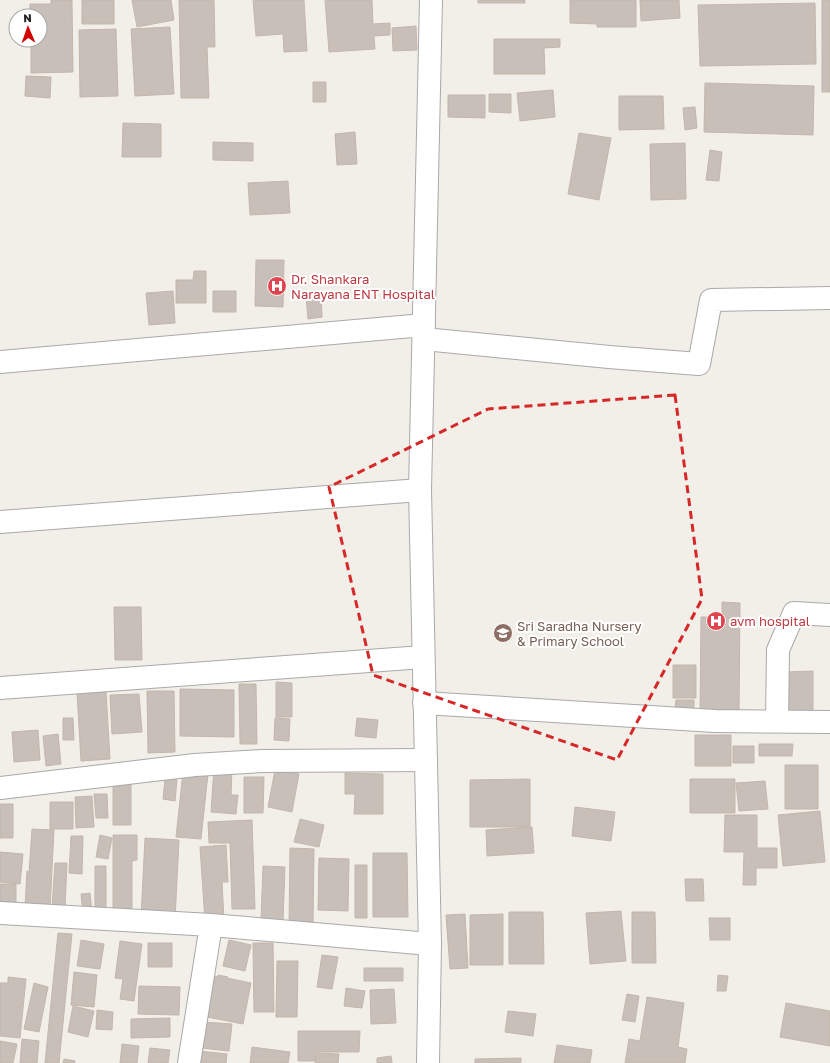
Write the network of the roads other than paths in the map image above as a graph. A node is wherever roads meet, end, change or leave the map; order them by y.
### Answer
1 (431, 0) edge
2 (830, 298) edge
3 (424, 332) junction
4 (0, 362) edge
5 (420, 490) junction
6 (0, 522) edge
7 (830, 615) edge
8 (423, 657) junction
9 (0, 688) edge
10 (424, 703) junction
11 (776, 721) junction
12 (830, 722) edge
13 (426, 760) junction
14 (0, 788) edge
15 (0, 913) edge
16 (211, 925) junction
17 (430, 944) junction
18 (189, 1063) edge
19 (428, 1063) edge

1 - 3 street
2 - 3 street
3 - 4 street
3 - 5 street
5 - 6 street
5 - 8 street
7 - 11 street
8 - 9 street
8 - 10 street
10 - 11 street
10 - 13 street
11 - 12 street
13 - 14 street
13 - 17 street
15 - 16 street
16 - 17 street
16 - 18 street
17 - 19 street

